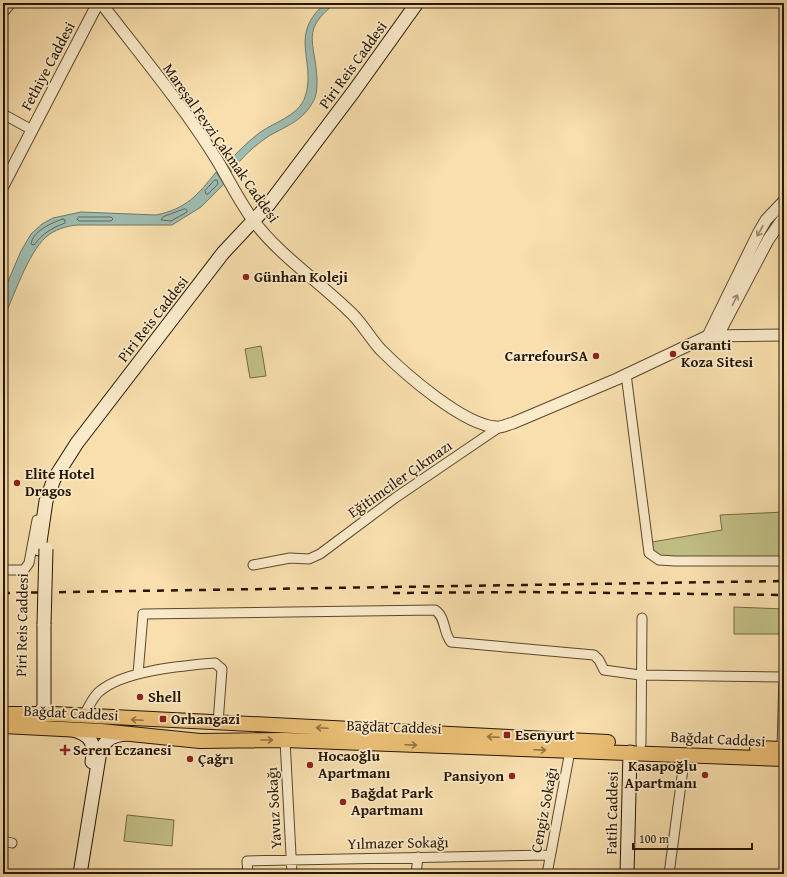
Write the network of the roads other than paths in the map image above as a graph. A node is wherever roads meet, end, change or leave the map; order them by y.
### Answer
1 (11, 3) edge
2 (99, 3) edge
3 (417, 3) edge
4 (423, 3) edge
5 (3, 13) edge
6 (3, 114) edge
7 (32, 130) junction
8 (3, 185) edge
9 (784, 201) edge
10 (784, 217) edge
11 (255, 222) junction
12 (713, 335) junction
13 (784, 335) edge
14 (626, 374) junction
15 (498, 428) junction
16 (46, 501) junction
17 (43, 549) junction
18 (784, 561) edge
19 (253, 565) dead end
20 (3, 570) edge
21 (642, 618) dead end
22 (138, 674) junction
23 (640, 674) junction
24 (784, 677) edge
25 (37, 713) junction
26 (3, 714) edge
27 (83, 716) junction
28 (119, 719) junction
29 (211, 723) junction
30 (245, 724) junction
31 (3, 726) edge
32 (53, 729) junction
33 (73, 730) junction
34 (101, 731) junction
35 (128, 734) junction
36 (200, 740) junction
37 (239, 740) junction
38 (285, 740) junction
39 (635, 748) junction
40 (94, 749) junction
41 (570, 751) junction
42 (783, 752) edge
43 (685, 754) junction
44 (3, 841) edge
45 (12, 843) dead end
46 (550, 855) junction
47 (418, 857) junction
48 (291, 859) junction
49 (74, 874) edge
50 (80, 874) edge
51 (248, 874) edge
52 (292, 874) edge
53 (416, 874) edge
54 (547, 874) edge
55 (627, 874) edge
56 (670, 874) edge

1 - 5 street
2 - 7 street, Fethiye Caddesi
2 - 11 street, Mareşal Fevzi Çakmak Caddesi
3 - 11 main road, Piri Reis Caddesi
4 - 11 main road, Piri Reis Caddesi
6 - 7 street
7 - 8 street, Fethiye Caddesi
9 -> 12 street
12 -> 10 street
11 - 15 street, Mareşal Fevzi Çakmak Caddesi
11 - 16 main road, Piri Reis Caddesi
11 - 17 main road, Piri Reis Caddesi
12 - 13 street
12 - 14 street
14 - 15 street
14 - 18 street
15 - 19 street, Eğitimciler Çıkmazı
16 - 17 main road, Piri Reis Caddesi
16 - 20 street
17 - 25 main road, Piri Reis Caddesi, bridge
21 - 23 street
22 - 23 street
22 - 27 street
22 - 29 street
23 - 24 street
23 - 39 street
24 - 42 street
25 - 26 main road, Bağdat Caddesi
25 - 27 main road, Bağdat Caddesi
25 - 31 main road, Bağdat Caddesi
25 - 32 main road, Bağdat Caddesi
25 - 32 main road
27 - 28 main road, Bağdat Caddesi
29 -> 28 main road, Bağdat Caddesi
28 - 34 main road
29 - 30 main road, Bağdat Caddesi
29 - 36 main road
30 - 37 main road
39 -> 30 main road, Bağdat Caddesi
32 - 33 main road, Bağdat Caddesi
33 - 34 main road, Bağdat Caddesi
33 - 40 main road
34 - 35 main road, Bağdat Caddesi
34 - 40 main road
35 - 36 main road, Bağdat Caddesi
35 - 50 main road
36 - 37 main road, Bağdat Caddesi
37 -> 38 main road, Bağdat Caddesi
38 -> 41 main road, Bağdat Caddesi
38 - 48 street, Yavuz Sokağı
39 - 41 main road, Bağdat Caddesi
39 - 42 main road, Bağdat Caddesi
39 - 43 main road, Bağdat Caddesi
39 - 55 main road, Fatih Caddesi
40 - 49 main road
41 - 46 street, Cengiz Sokağı
42 - 43 main road, Bağdat Caddesi
43 - 56 street
44 - 45 street
46 - 47 street, Yılmazer Sokağı
46 - 54 street, Cengiz Sokağı
47 - 48 street, Yılmazer Sokağı
47 - 53 street
48 - 51 street, Yılmazer Sokağı
48 - 52 street, Yavuz Sokağı

